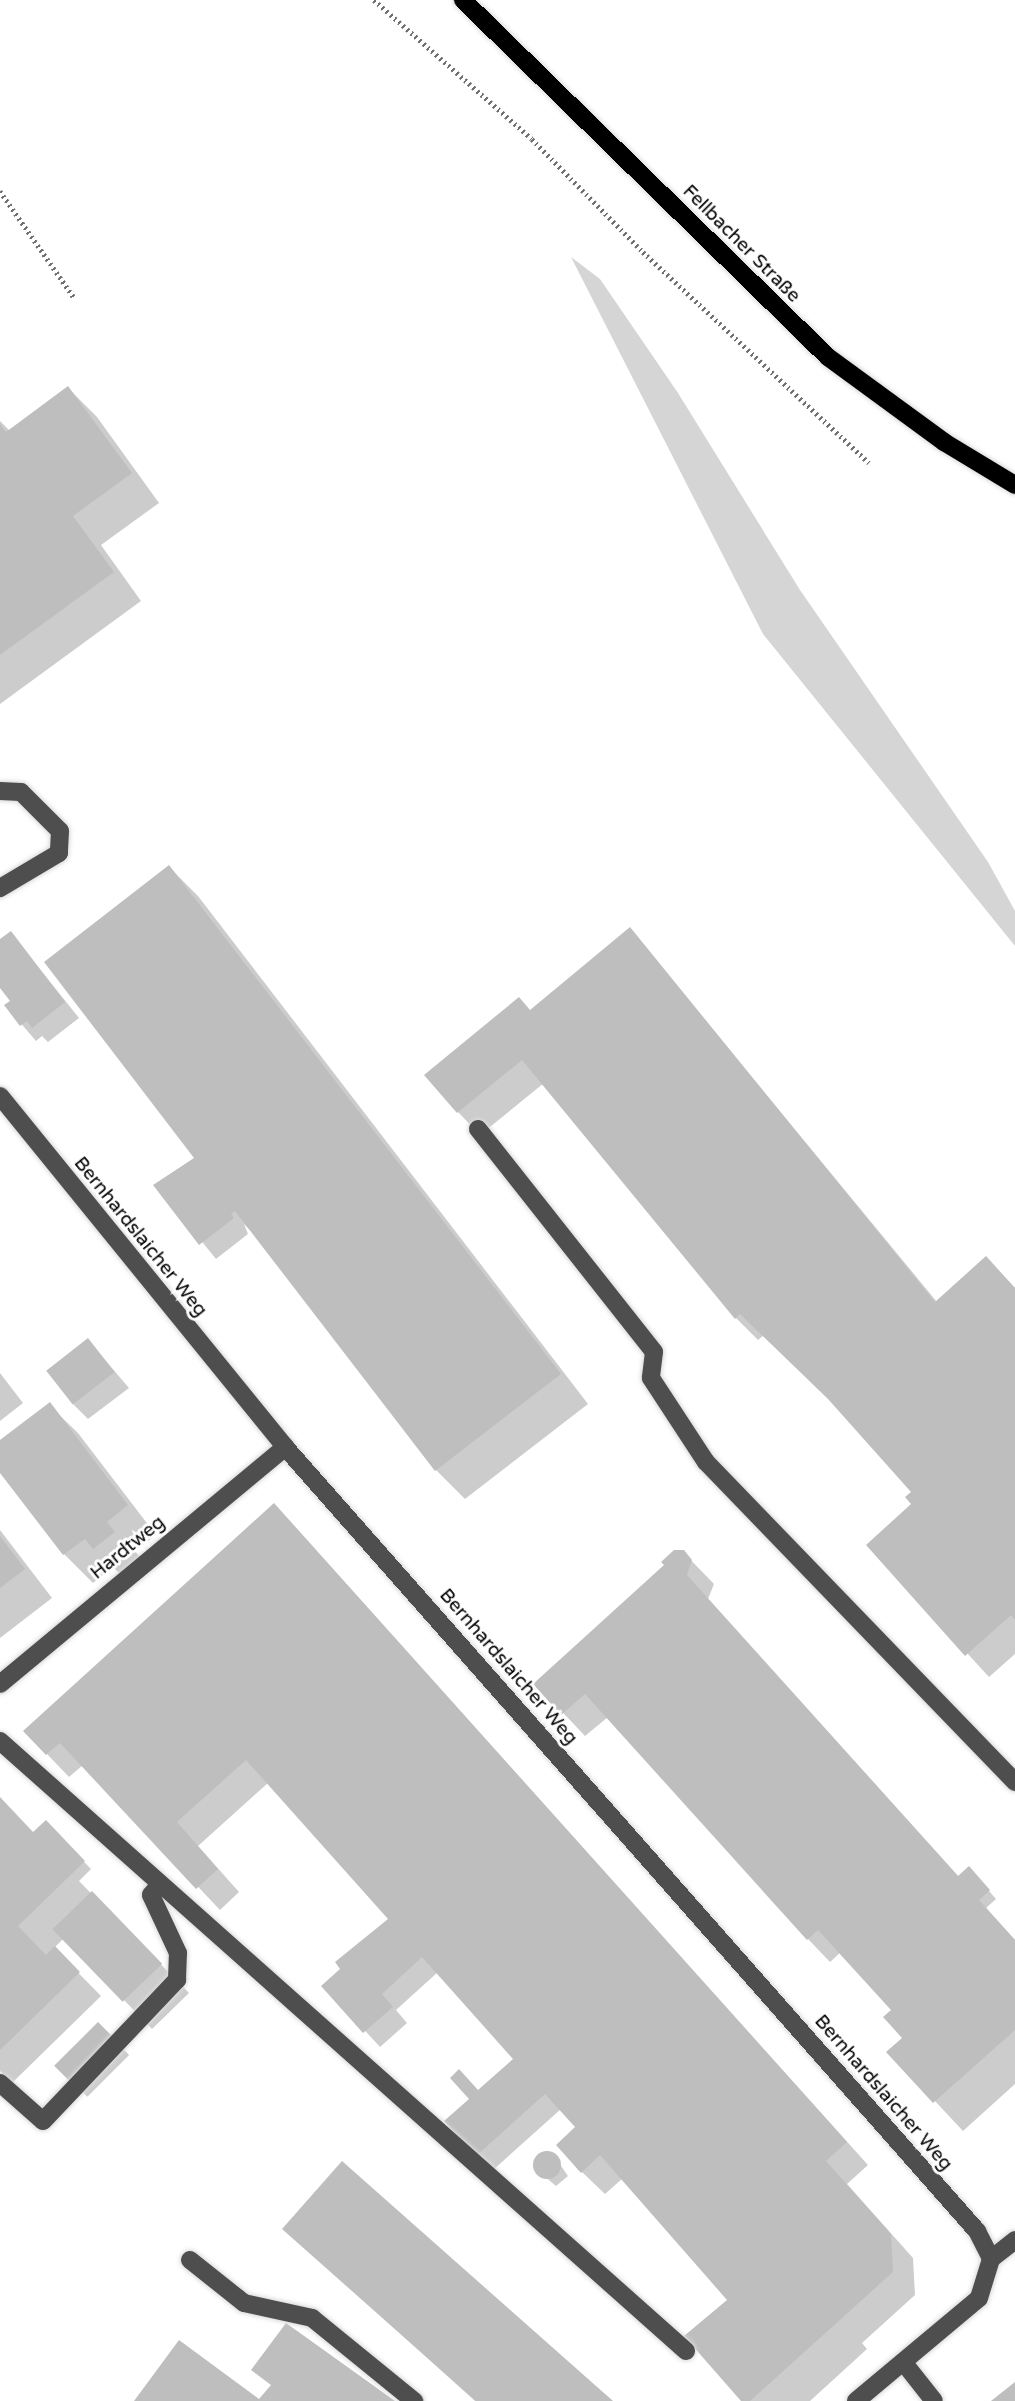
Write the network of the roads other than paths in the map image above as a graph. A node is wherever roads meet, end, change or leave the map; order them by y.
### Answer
1 (463, 0) edge
2 (1015, 485) edge
3 (0, 791) edge
4 (0, 887) edge
5 (0, 1096) edge
6 (478, 1129) dead end
7 (285, 1447) junction
8 (0, 1684) edge
9 (0, 1741) edge
10 (1015, 1782) edge
11 (160, 1884) junction
12 (0, 2083) edge
13 (1015, 2241) edge
14 (991, 2259) junction
15 (190, 2260) dead end
16 (686, 2351) dead end
17 (904, 2363) junction
18 (414, 2401) edge
19 (856, 2401) edge
20 (934, 2401) edge

1 - 2 main road, Fellbacher Straße
3 - 4 street
5 - 7 street, Bernhardslaicher Weg
6 - 10 street
7 - 8 street, Hardtweg
7 - 14 street, Bernhardslaicher Weg
9 - 11 street
11 - 12 street
11 - 16 street
13 - 14 street
14 - 17 street
15 - 18 street
17 - 19 street
17 - 20 street

